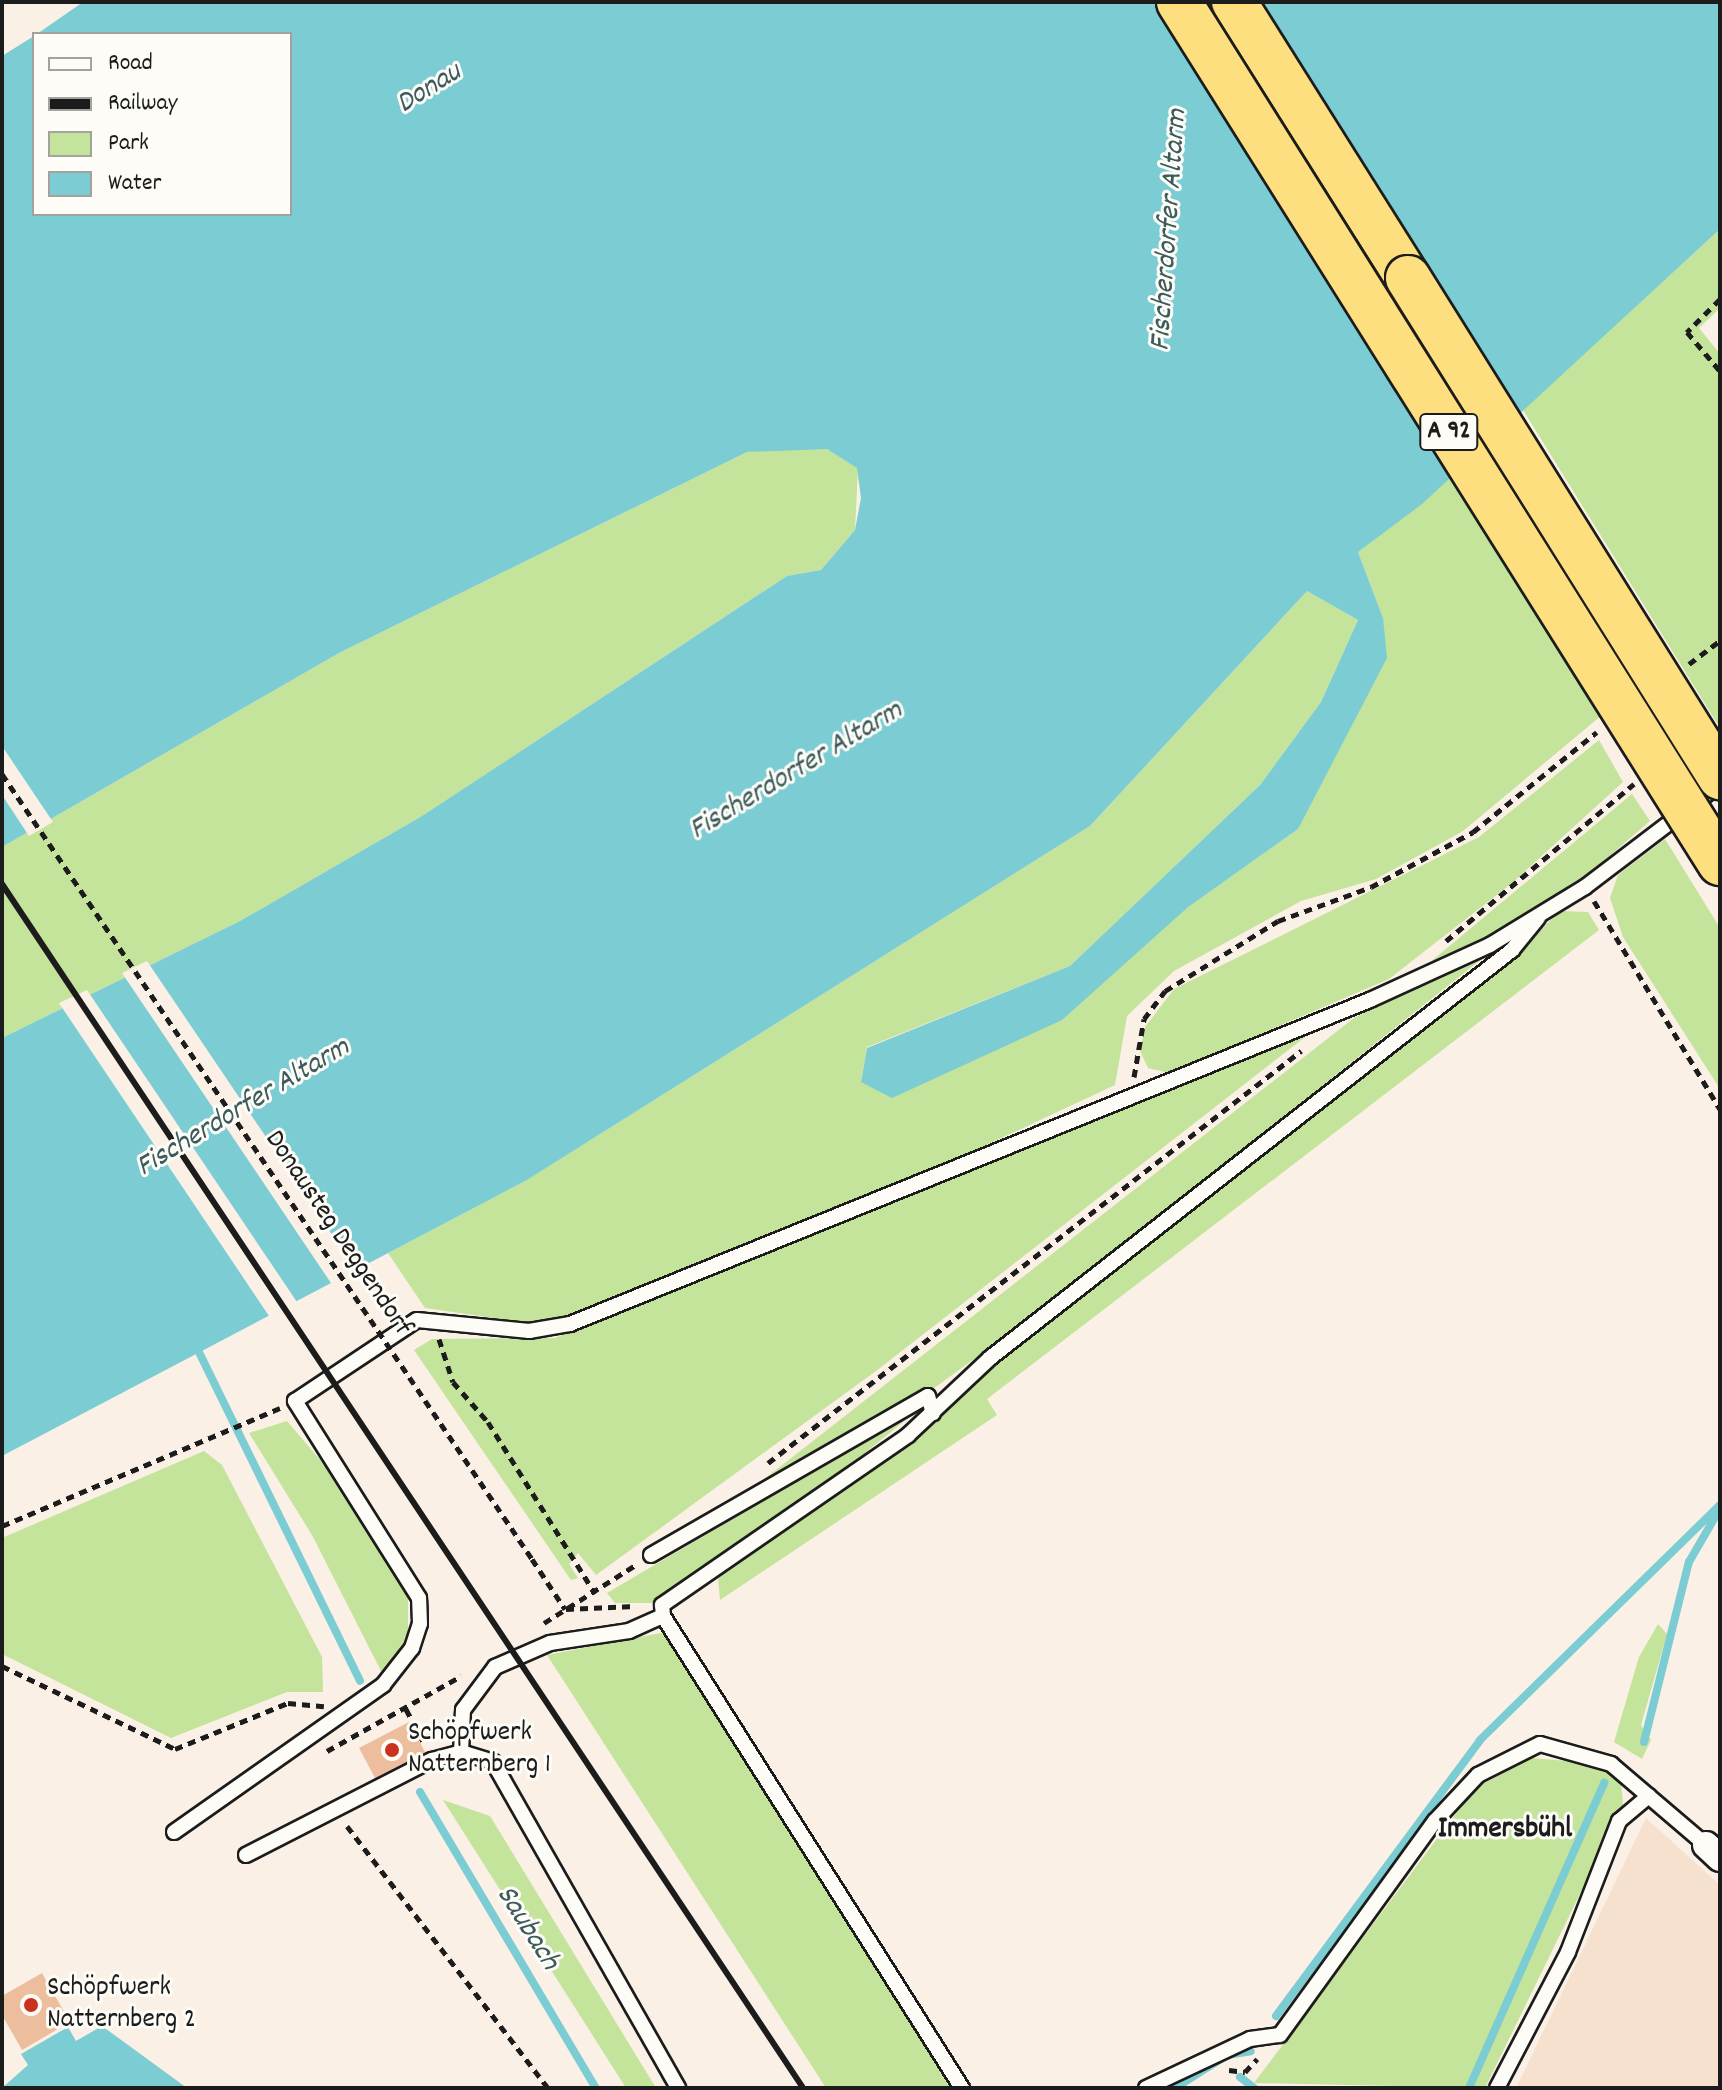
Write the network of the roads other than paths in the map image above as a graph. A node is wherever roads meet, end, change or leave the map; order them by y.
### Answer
1 (1179, 2) edge
2 (1234, 2) edge
3 (1720, 777) edge
4 (1720, 784) edge
5 (1720, 863) edge
6 (1543, 912) junction
7 (933, 1413) junction
8 (651, 1555) road end
9 (663, 1616) junction
10 (461, 1752) junction
11 (1649, 1796) junction
12 (174, 1832) dead end
13 (1713, 1852) edge
14 (246, 1855) dead end
15 (678, 2088) edge
16 (962, 2088) edge
17 (1146, 2088) edge
18 (1497, 2088) edge

1 - 5 highway, A 92, bridge
2 - 3 highway, A 92, bridge
4 - 6 lane
6 - 7 lane
6 - 12 lane
7 - 8 lane
7 - 9 lane
9 - 10 lane
9 - 16 lane
10 - 14 lane
10 - 15 lane
11 - 13 lane
11 - 17 lane
11 - 18 lane

